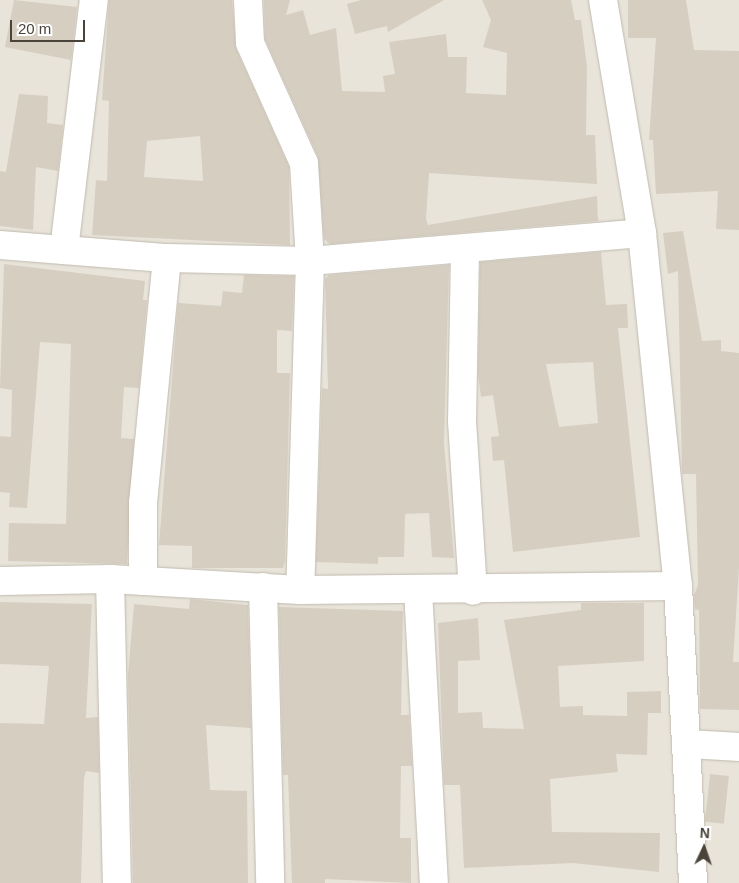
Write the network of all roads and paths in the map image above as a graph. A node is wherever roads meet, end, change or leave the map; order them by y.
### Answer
1 (94, 0) edge
2 (248, 0) edge
3 (603, 0) edge
4 (642, 233) junction
5 (0, 245) edge
6 (64, 250) junction
7 (465, 251) junction
8 (167, 258) junction
9 (310, 260) junction
10 (110, 579) junction
11 (0, 581) edge
12 (143, 581) junction
13 (678, 586) junction
14 (263, 587) junction
15 (300, 590) junction
16 (418, 590) junction
17 (472, 591) junction
18 (689, 744) junction
19 (739, 748) edge
20 (117, 883) edge
21 (270, 883) edge
22 (434, 883) edge
23 (693, 883) edge

1 - 6 street
2 - 9 street
3 - 4 street
4 - 7 street
4 - 13 street
5 - 6 street
6 - 8 street
7 - 9 street
7 - 17 street
8 - 9 street
8 - 12 street
9 - 15 street
10 - 11 street
10 - 12 street
10 - 20 street
12 - 14 street
13 - 17 street
13 - 18 street
14 - 15 street
14 - 21 street
15 - 16 street
16 - 17 street
16 - 22 street
18 - 19 street
18 - 23 street

